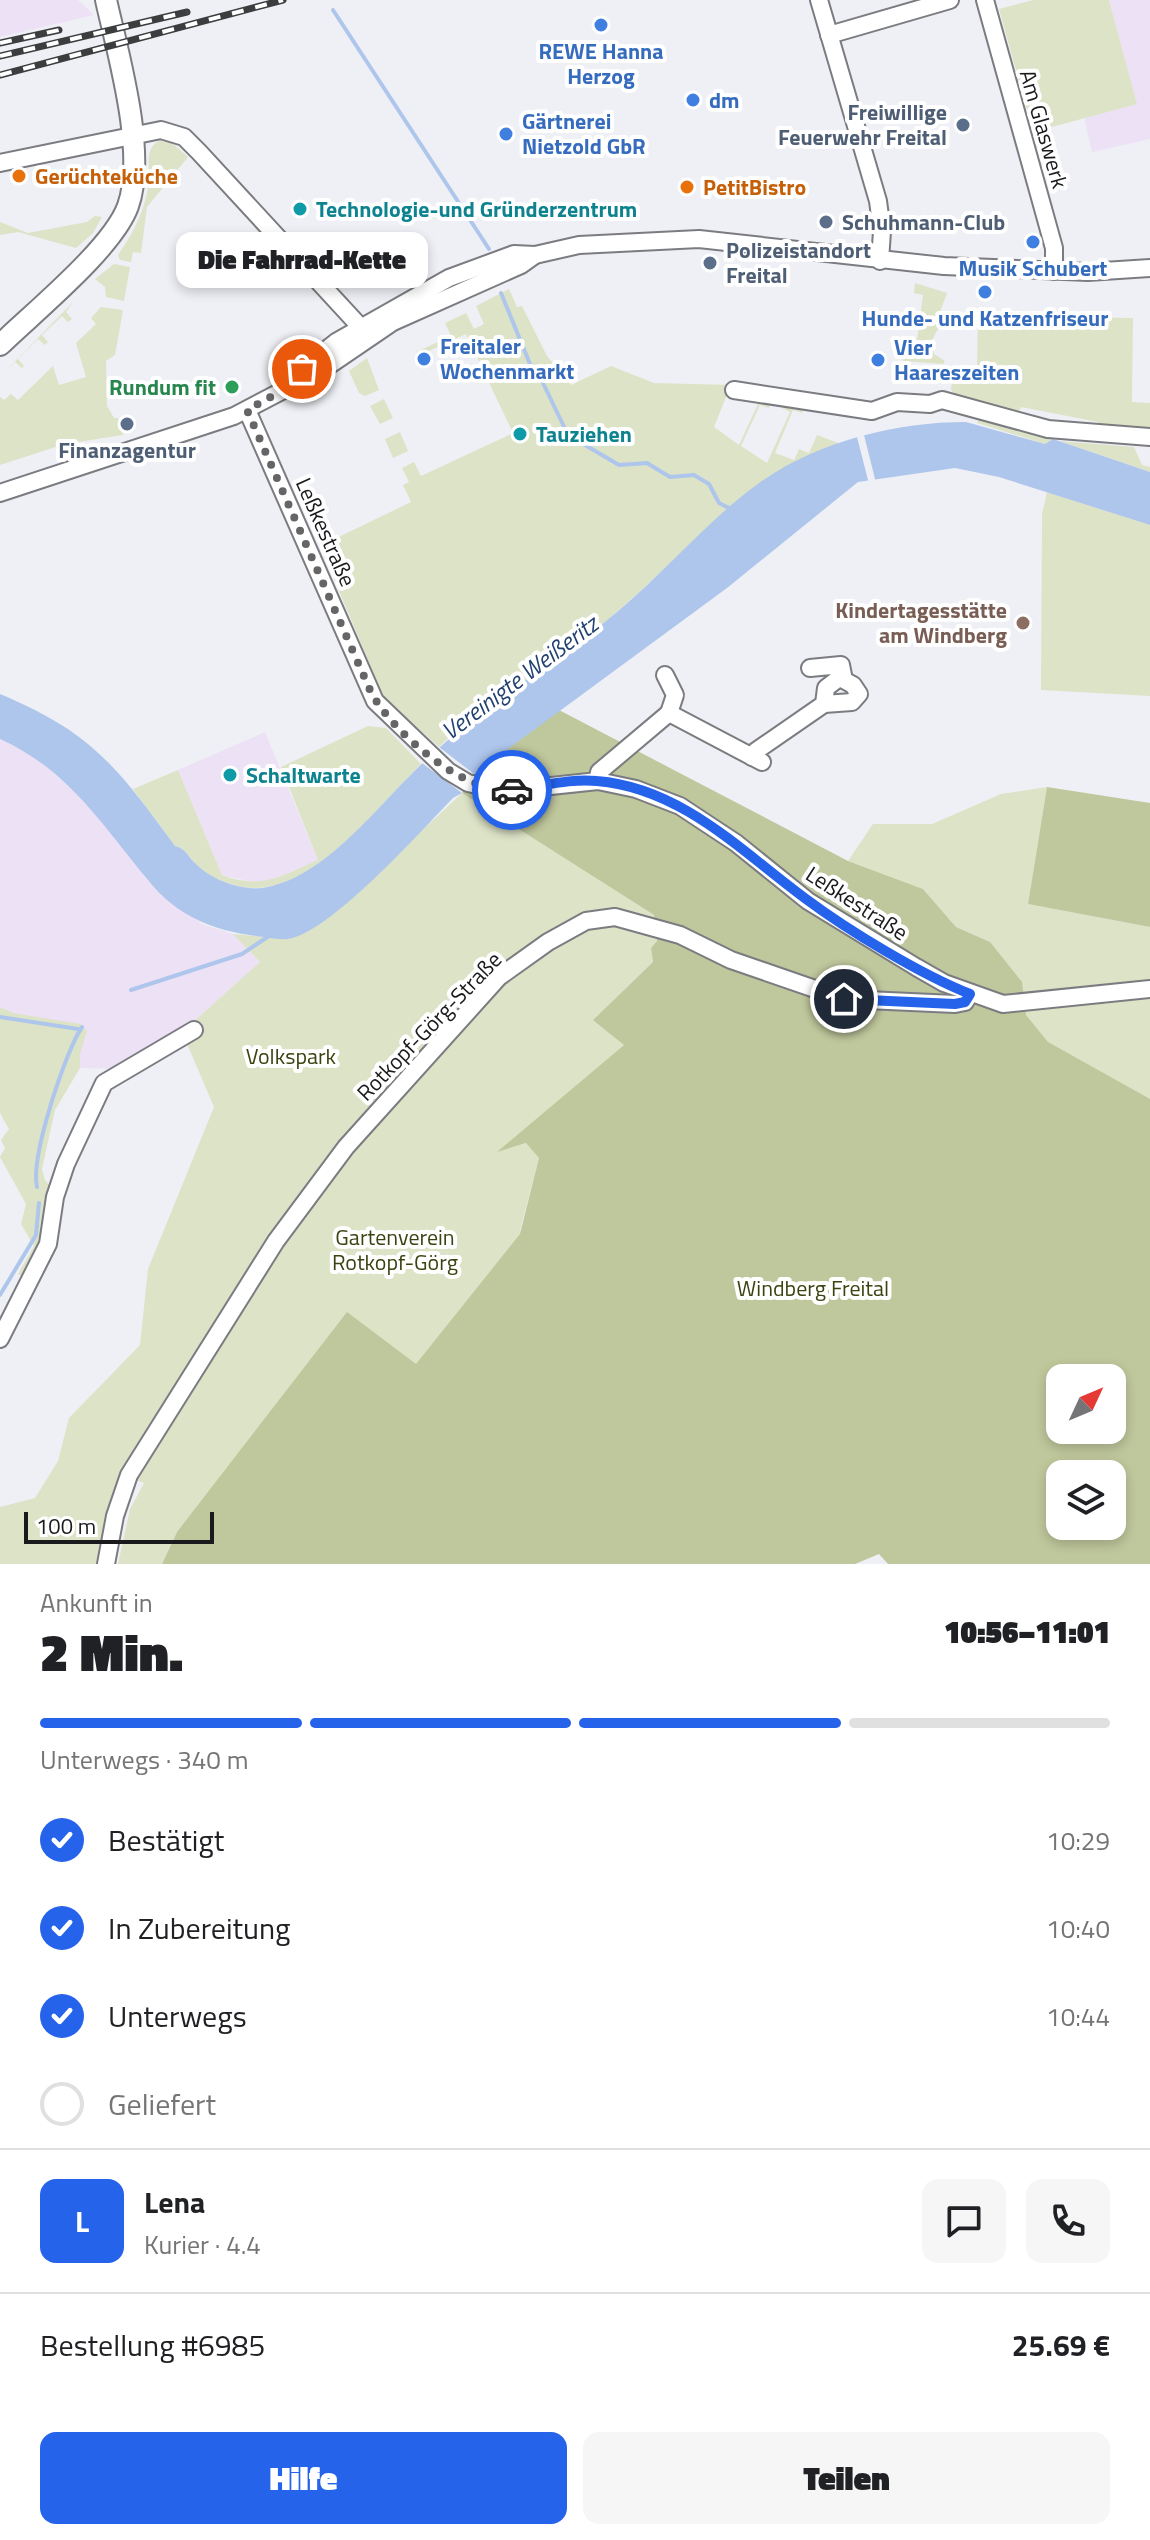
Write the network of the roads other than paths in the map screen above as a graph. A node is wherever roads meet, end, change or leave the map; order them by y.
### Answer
1 (106, 0) edge
2 (819, 0) edge
3 (950, 0) edge
4 (985, 0) edge
5 (829, 35) junction
6 (131, 135) junction
7 (0, 163) edge
8 (880, 261) junction
9 (1150, 268) edge
10 (1054, 271) junction
11 (365, 331) junction
12 (0, 345) edge
13 (734, 390) dead end
14 (247, 410) junction
15 (1150, 437) edge
16 (0, 493) edge
17 (810, 668) dead end
18 (665, 675) dead end
19 (840, 678) junction
20 (824, 704) junction
21 (669, 713) junction
22 (598, 781) junction
23 (1150, 989) edge
24 (970, 994) junction
25 (194, 1030) dead end
26 (0, 1339) edge
27 (106, 1564) edge

1 - 6 main road
2 - 5 street
3 - 5 street
4 - 10 street, Am Glaswerk
5 - 8 street
6 - 7 street
6 - 11 street
6 - 12 main road
8 - 10 street
8 - 11 street
9 - 10 street
11 - 14 street
13 - 15 street
14 - 16 street
14 - 22 street, Leßkestraße
17 - 19 street
18 - 21 street
19 - 20 street
19 - 20 street
20 - 21 street
21 - 22 street
22 - 24 street, Leßkestraße
23 - 24 street, Rotkopf-Görg-Straße
24 - 27 street, Rotkopf-Görg-Straße
25 - 26 street

